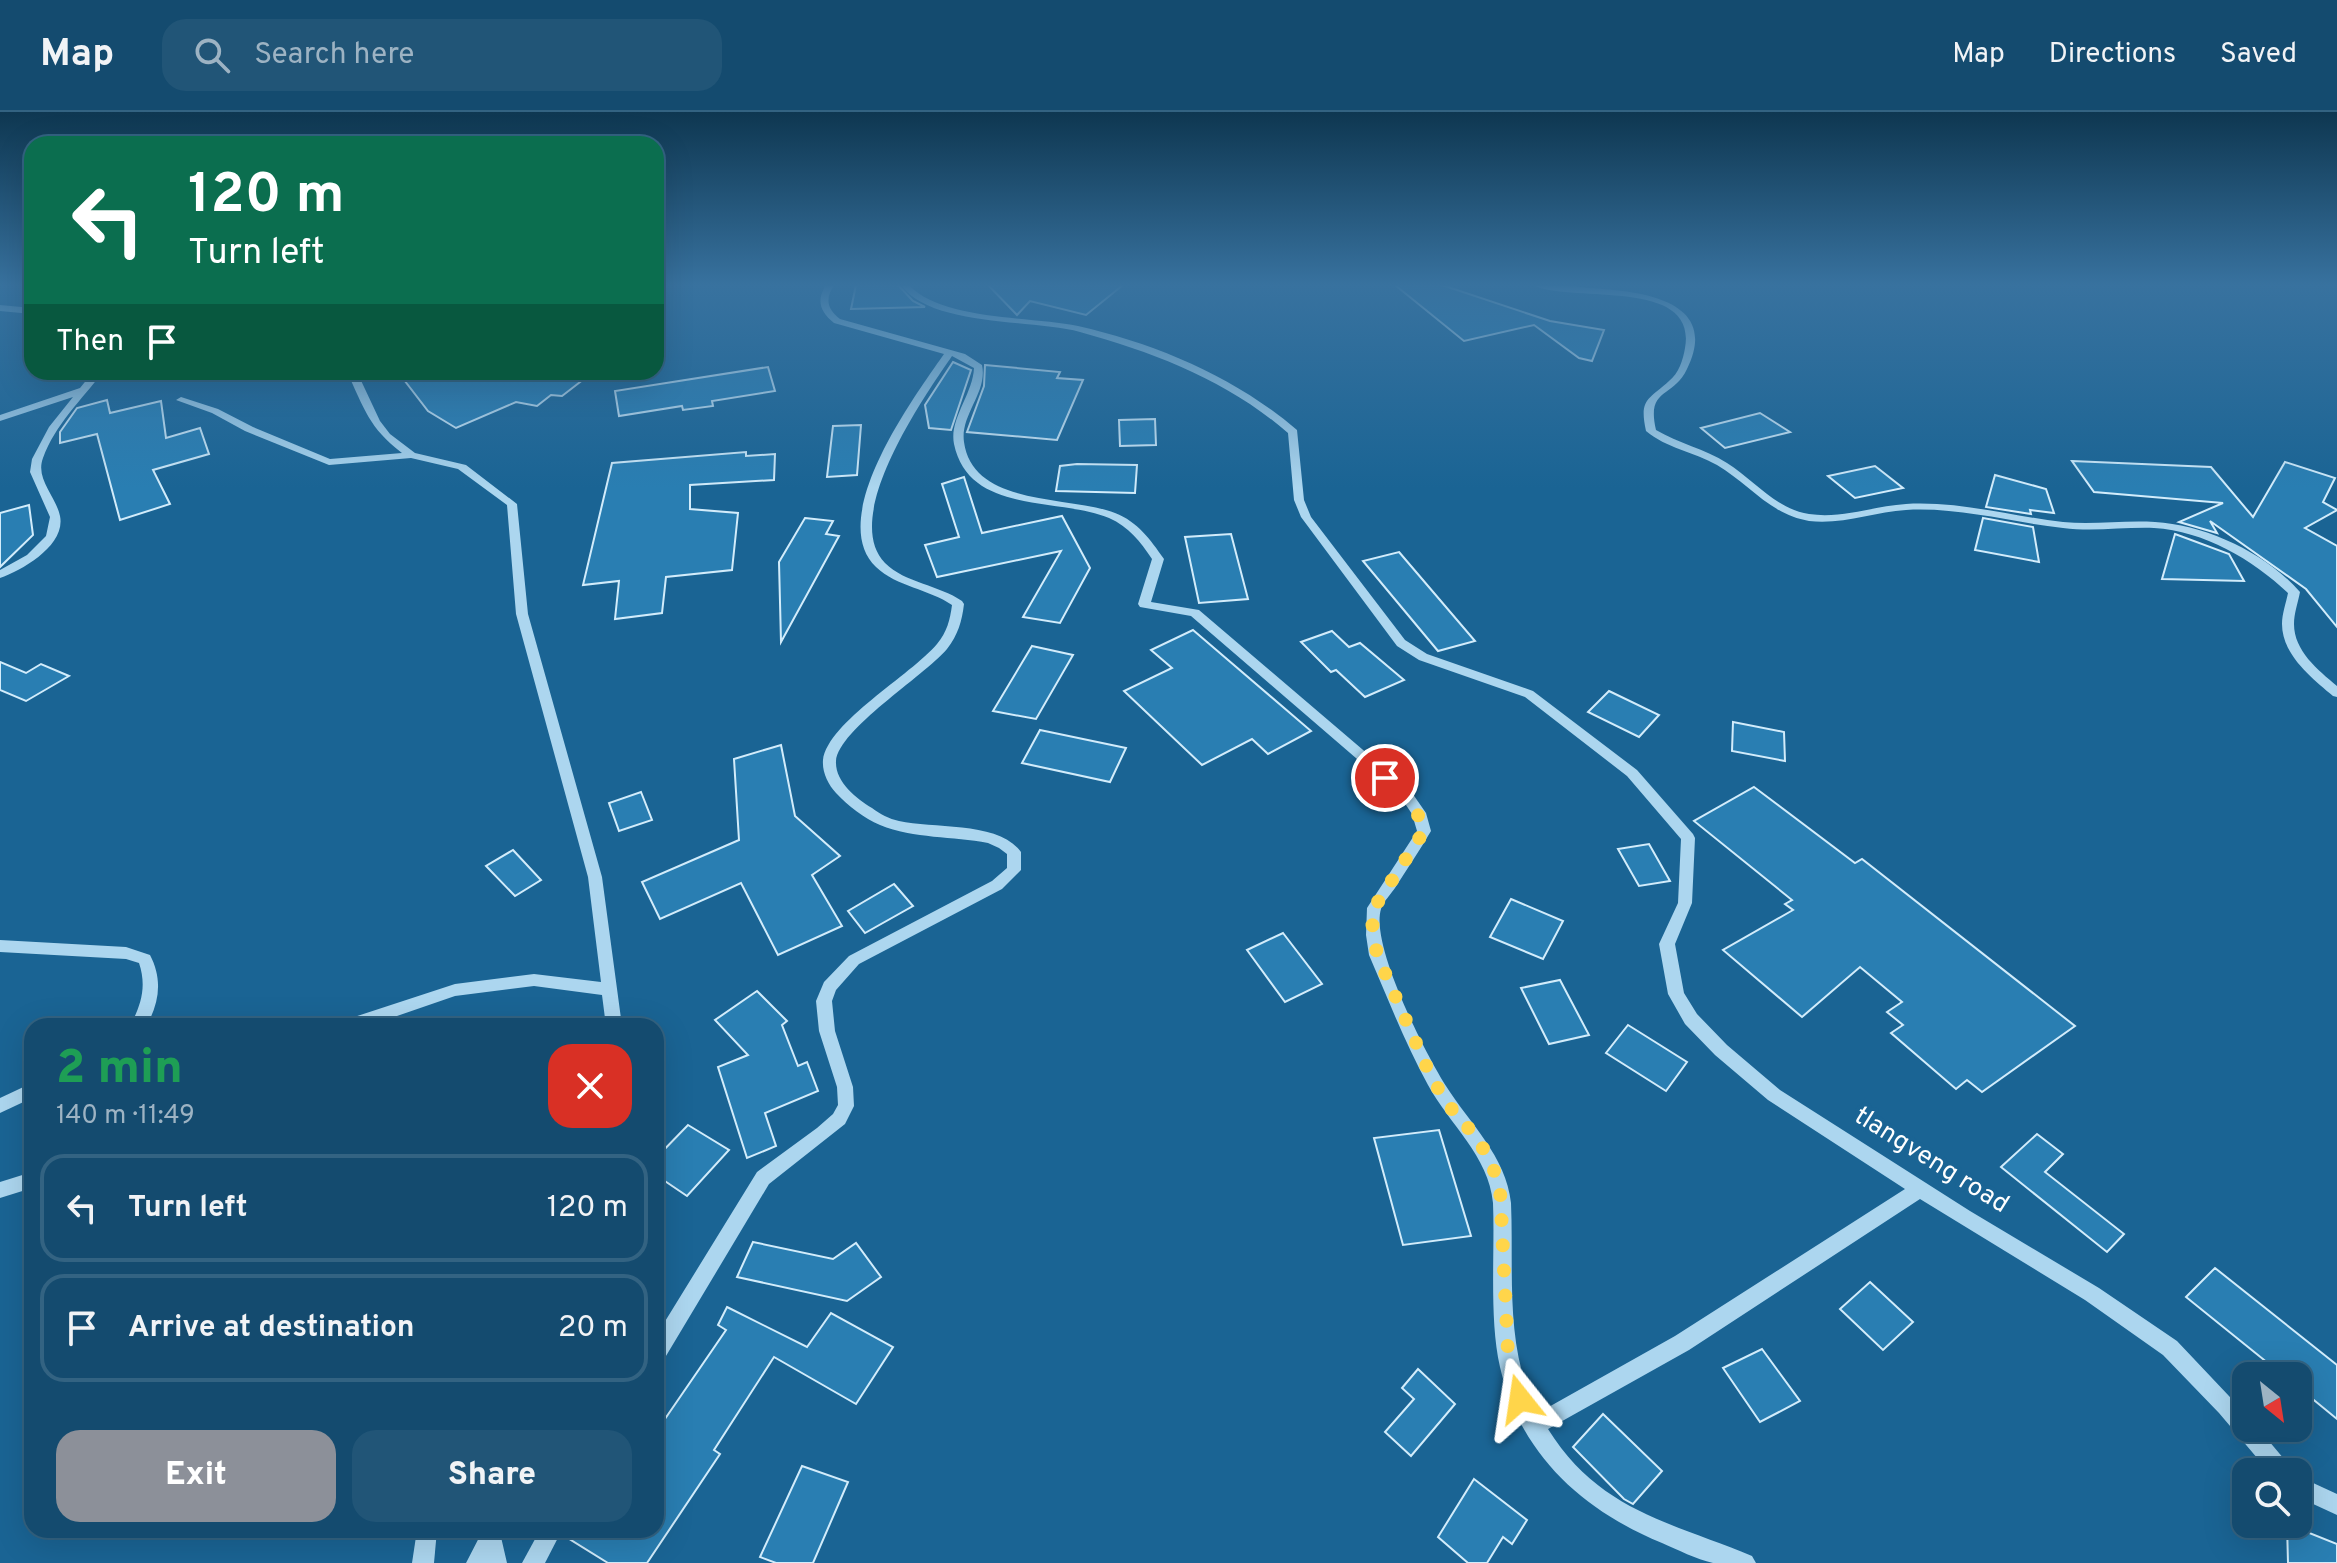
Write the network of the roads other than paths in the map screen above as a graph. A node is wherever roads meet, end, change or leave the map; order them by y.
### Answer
1 (949, 353) joint
2 (1154, 353) edge
3 (1688, 353) edge
4 (91, 380) edge
5 (356, 380) edge
6 (84, 389) junction
7 (181, 400) dead end
8 (0, 418) edge
9 (411, 455) junction
10 (0, 575) edge
11 (2337, 693) edge
12 (0, 946) edge
13 (609, 989) junction
14 (144, 1018) edge
15 (372, 1018) edge
16 (613, 1018) edge
17 (24, 1094) edge
18 (0, 1106) edge
19 (24, 1182) edge
20 (1920, 1189) junction
21 (0, 1190) edge
22 (664, 1341) edge
23 (1535, 1426) junction
24 (2270, 1458) edge
25 (2312, 1493) edge
26 (2337, 1505) edge
27 (426, 1538) edge
28 (490, 1538) edge
29 (493, 1538) edge
30 (547, 1538) edge
31 (423, 1563) edge
32 (477, 1563) edge
33 (496, 1563) edge
34 (533, 1563) edge
35 (1745, 1563) edge

1 - 22 street
1 - 23 street
2 - 20 street, tlangveng road
3 - 11 street
4 - 6 street
5 - 9 street
6 - 8 street
6 - 10 street
7 - 9 street
9 - 13 street
12 - 14 street
13 - 15 street
13 - 16 street
17 - 18 street
19 - 21 street
20 - 23 street
20 - 24 street, tlangveng road
23 - 35 street
25 - 26 street
27 - 31 street
28 - 32 street
29 - 33 street
30 - 34 street

